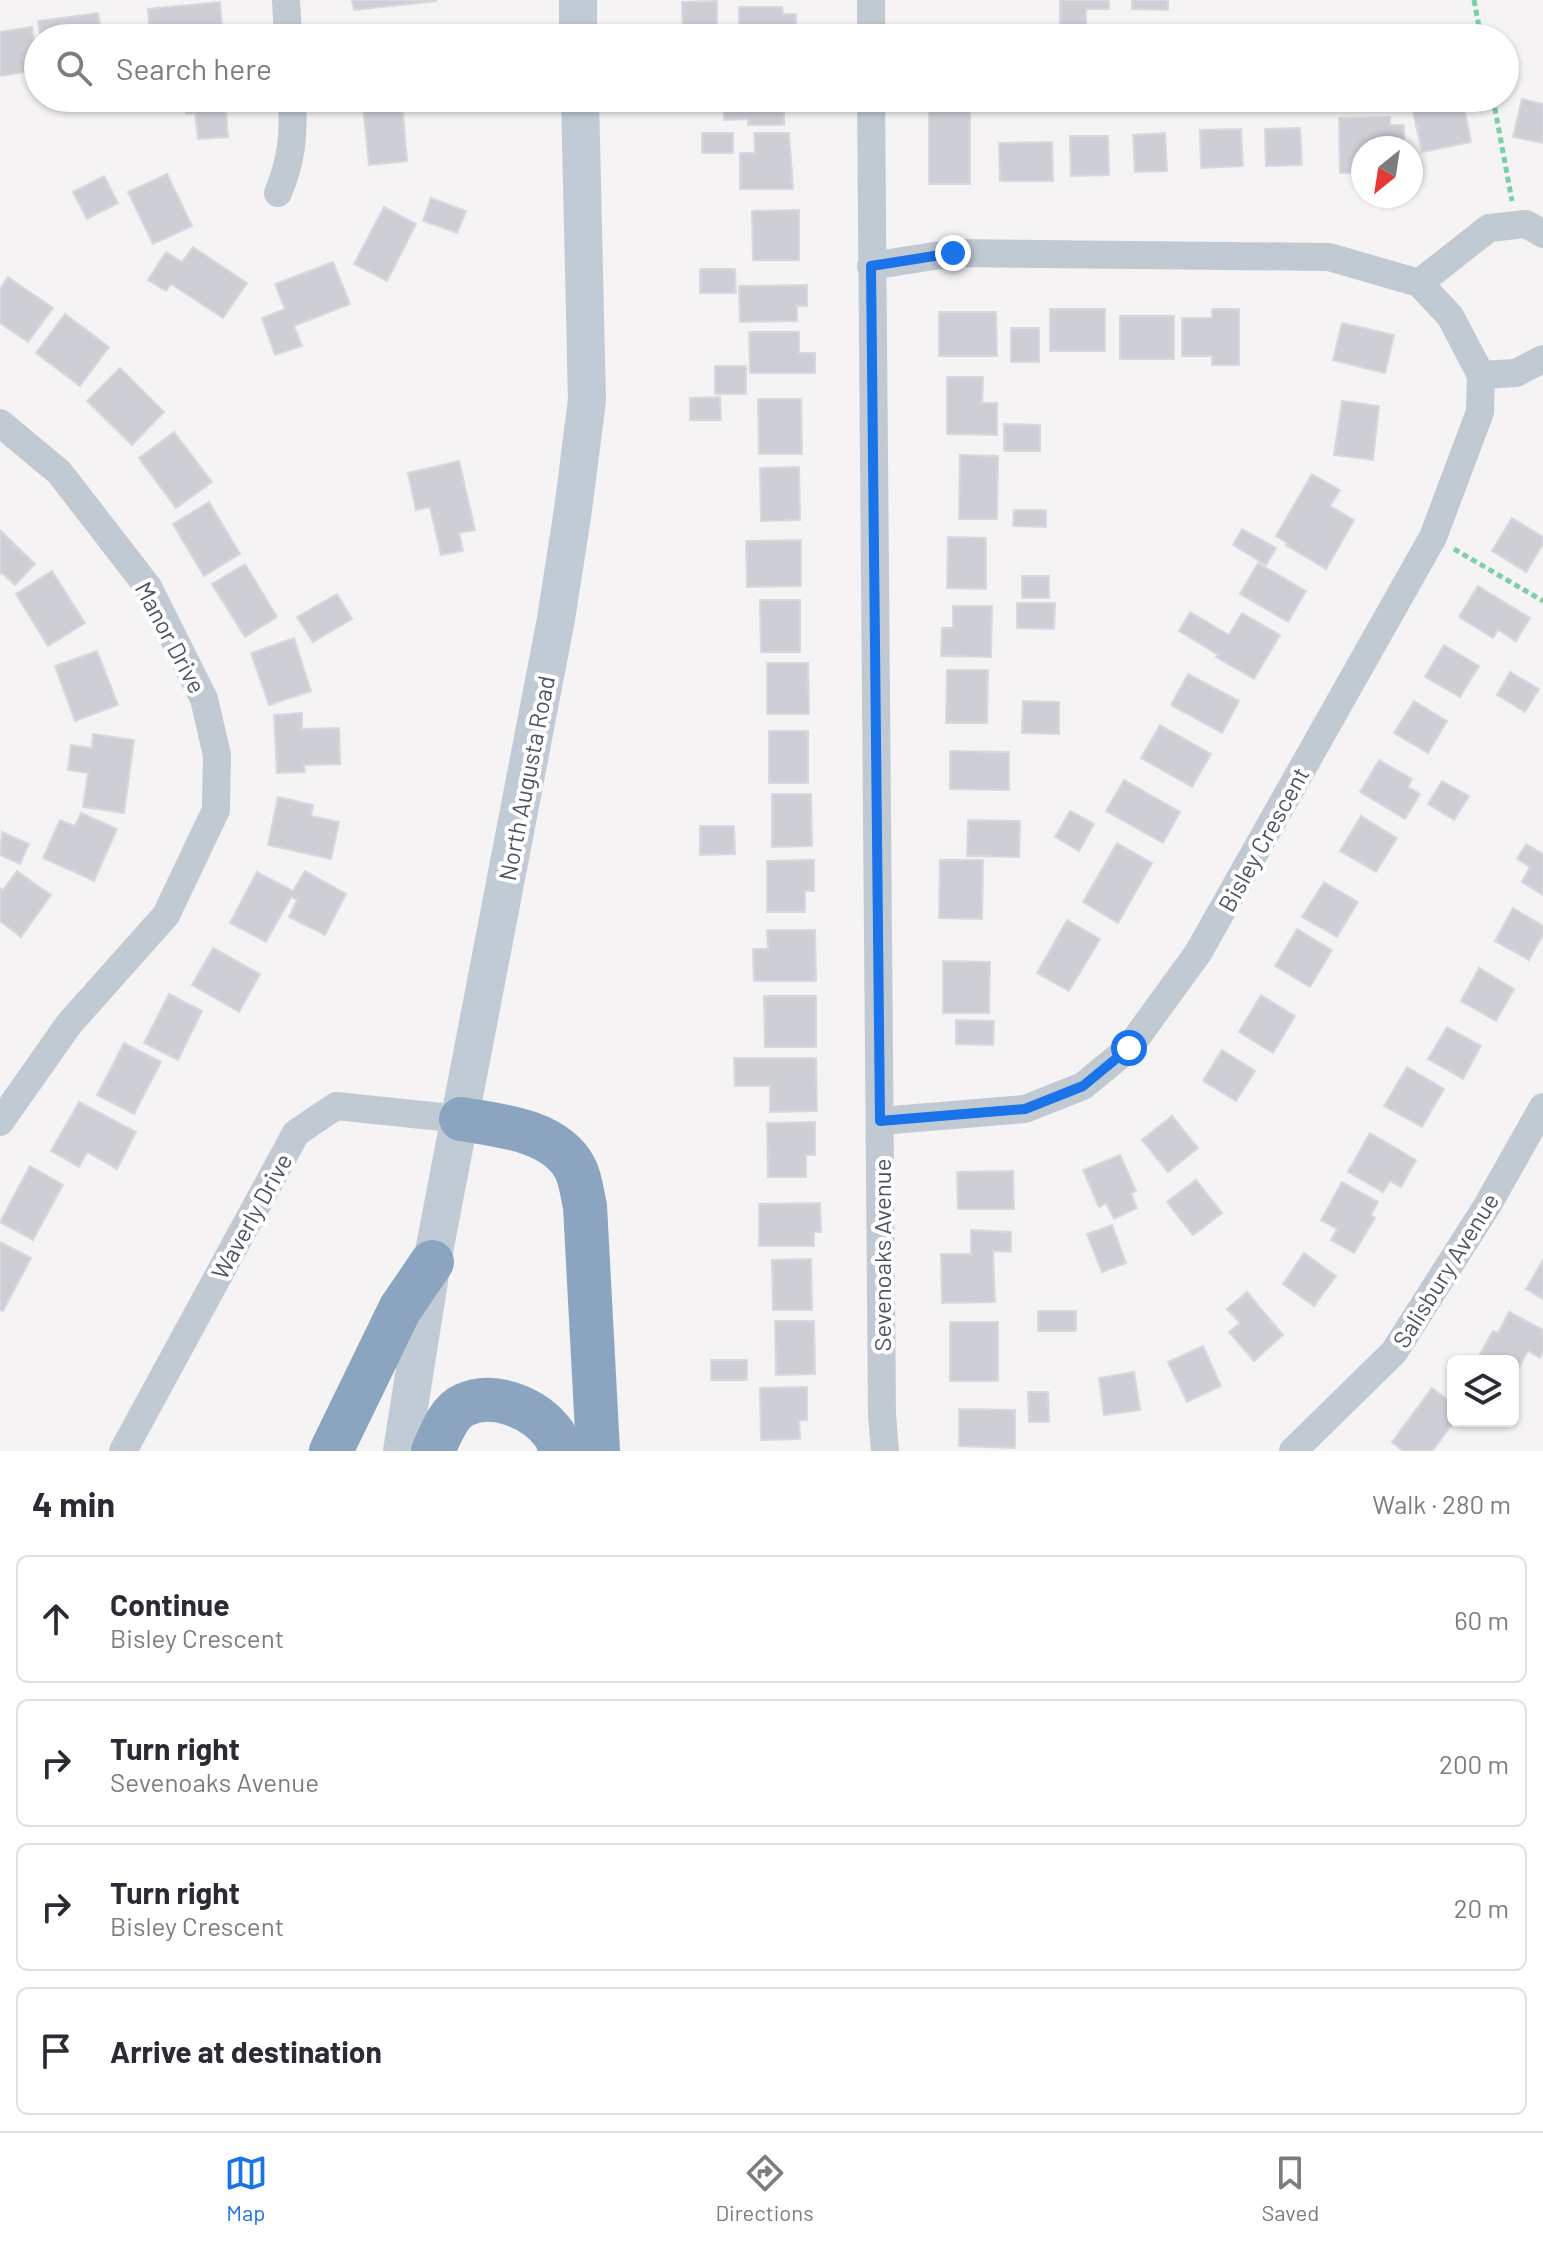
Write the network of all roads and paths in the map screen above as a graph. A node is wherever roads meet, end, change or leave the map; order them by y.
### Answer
1 (286, 0) edge
2 (578, 0) edge
3 (871, 0) edge
4 (1474, 0) edge
5 (287, 24) edge
6 (578, 24) edge
7 (871, 24) edge
8 (1478, 24) edge
9 (293, 112) edge
10 (580, 112) edge
11 (871, 112) edge
12 (1497, 112) edge
13 (278, 193) dead end
14 (1530, 230) edge
15 (871, 266) junction
16 (1419, 283) junction
17 (1543, 359) edge
18 (1481, 375) junction
19 (0, 423) edge
20 (1433, 537) junction
21 (1543, 601) edge
22 (1543, 1107) edge
23 (461, 1119) junction
24 (880, 1121) junction
25 (0, 1122) edge
26 (432, 1262) junction
27 (123, 1451) edge
28 (331, 1451) edge
29 (402, 1451) edge
30 (433, 1451) edge
31 (561, 1451) edge
32 (598, 1451) edge
33 (885, 1451) edge
34 (1293, 1451) edge

1 - 5 street
2 - 6 main road
3 - 7 street
4 - 8 path
9 - 13 street
10 - 23 main road, North Augusta Road
11 - 15 street, Sevenoaks Avenue
12 - 14 path
14 - 16 street
15 - 16 street
15 - 24 street, Sevenoaks Avenue
16 - 18 street
17 - 18 street
18 - 20 street, Bisley Crescent
19 - 25 street, Manor Drive
20 - 21 path
20 - 24 street, Bisley Crescent
22 - 34 street, Salisbury Avenue
23 - 26 main road, North Augusta Road
23 - 27 street, Waverly Drive
23 - 32 highway
24 - 33 street, Sevenoaks Avenue
26 - 28 highway
26 - 29 main road, North Augusta Road
30 - 31 highway

